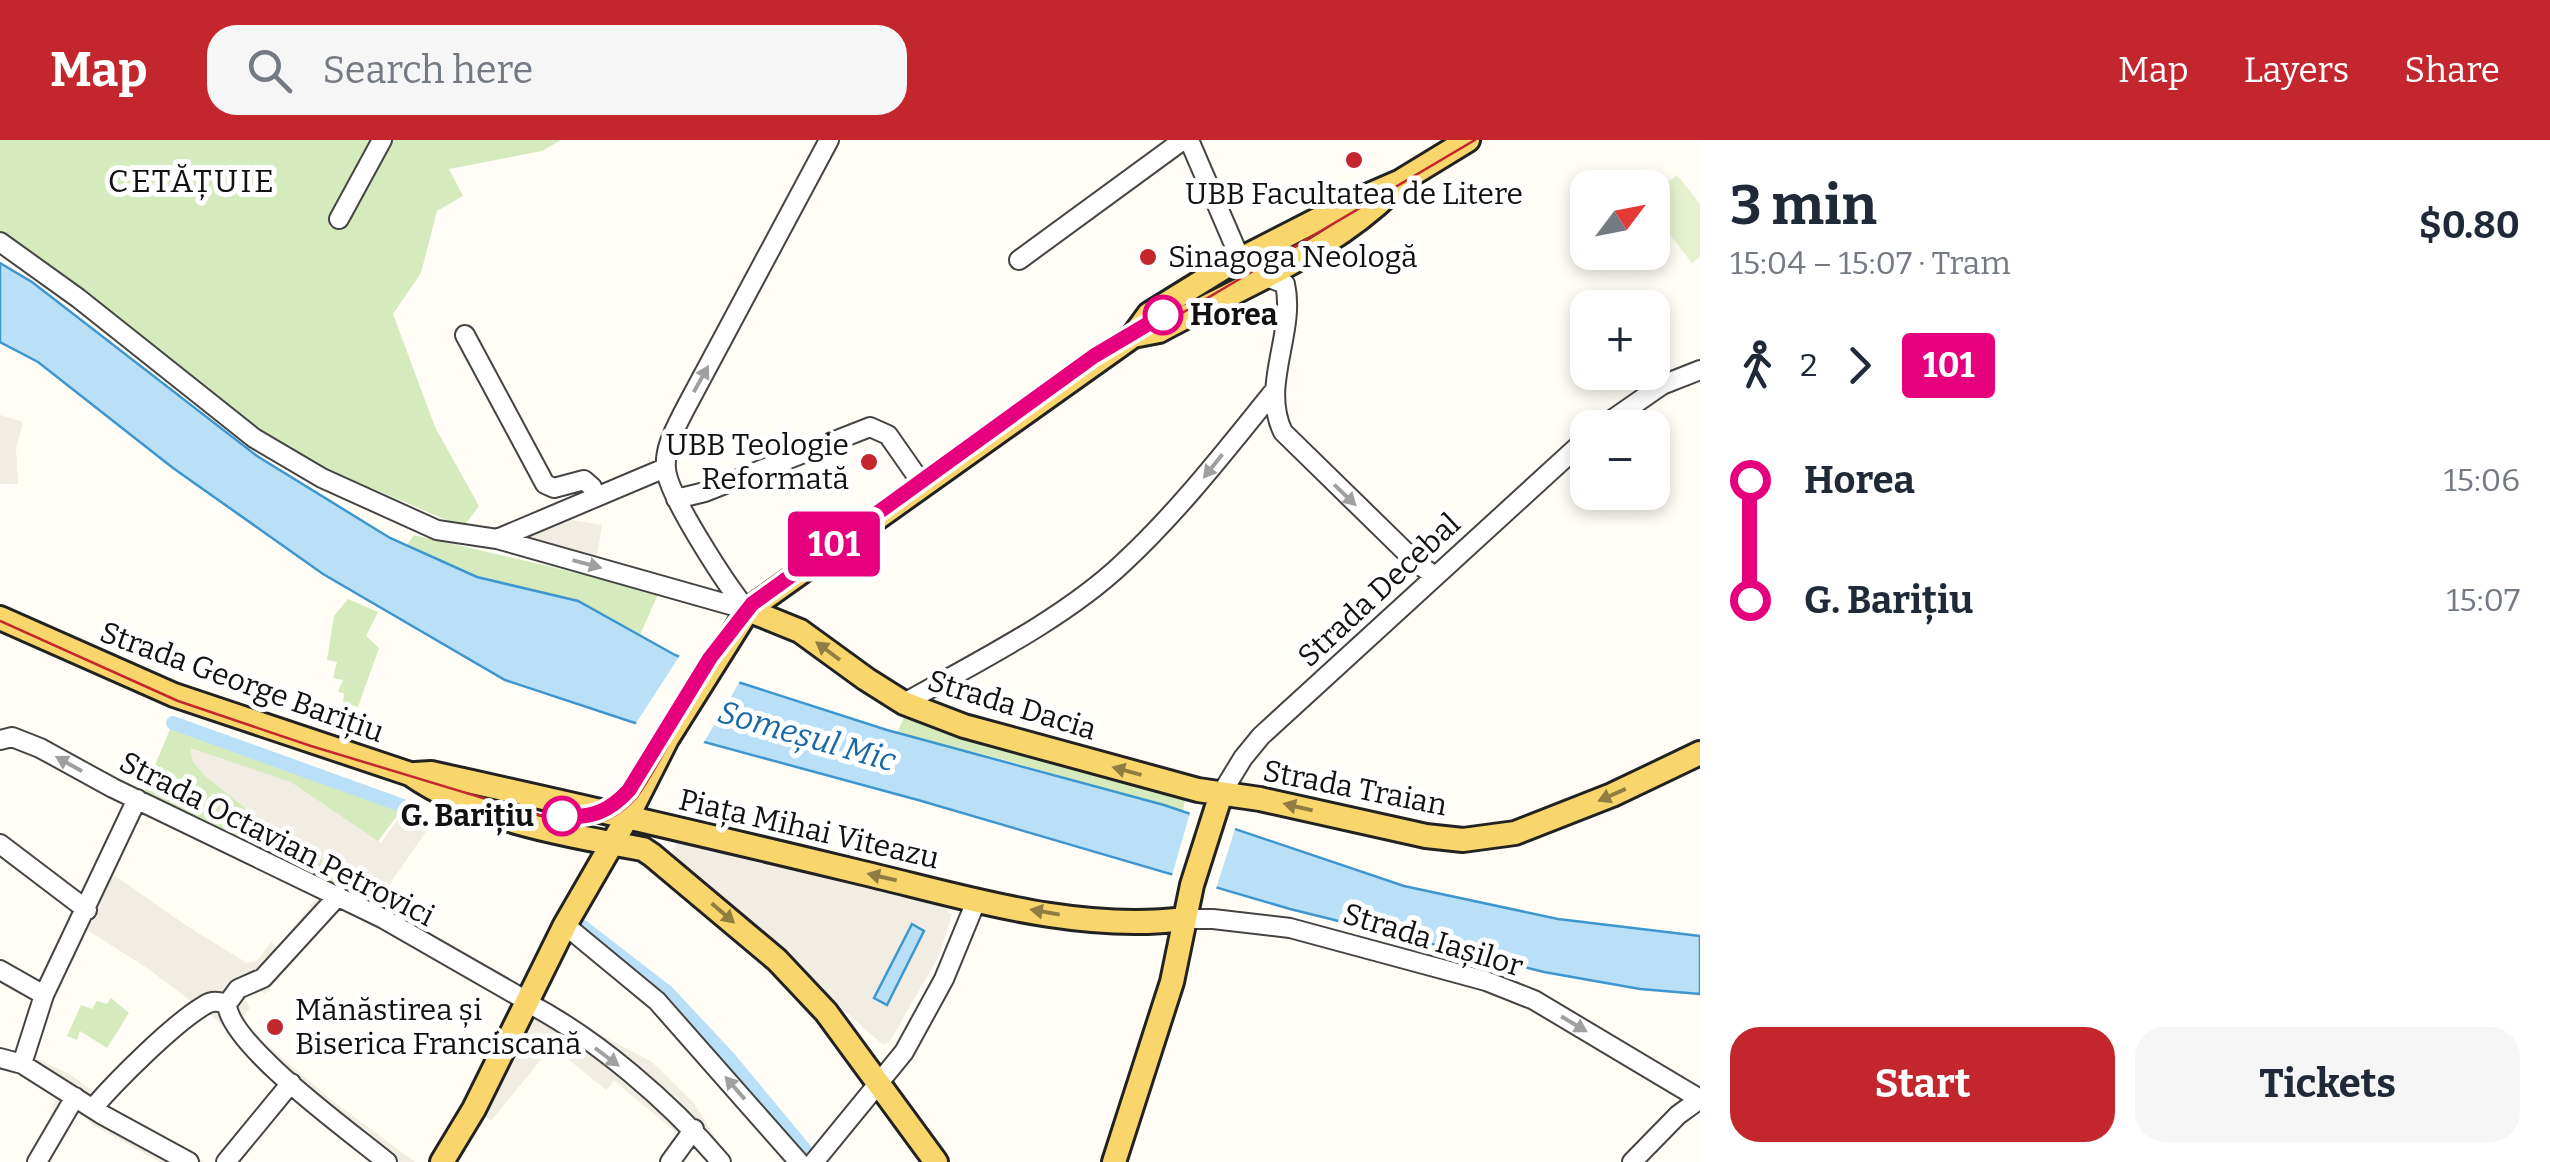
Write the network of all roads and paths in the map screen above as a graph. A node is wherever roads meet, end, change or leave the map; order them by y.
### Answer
1 (382, 140) edge
2 (829, 140) edge
3 (1186, 140) edge
4 (1468, 140) edge
5 (1401, 181) junction
6 (339, 218) dead end
7 (0, 242) edge
8 (1240, 259) junction
9 (1019, 260) dead end
10 (1262, 276) junction
11 (465, 335) dead end
12 (1133, 336) junction
13 (1700, 370) edge
14 (1274, 390) junction
15 (1626, 410) edge
16 (1570, 453) edge
17 (666, 468) junction
18 (923, 485) junction
19 (595, 496) junction
20 (676, 500) junction
21 (497, 540) junction
22 (714, 558) junction
23 (1435, 576) junction
24 (687, 592) junction
25 (748, 610) junction
26 (0, 618) edge
27 (904, 702) junction
28 (0, 740) edge
29 (1700, 753) edge
30 (410, 774) junction
31 (137, 799) junction
32 (1217, 805) junction
33 (628, 816) junction
34 (611, 843) junction
35 (0, 844) edge
36 (338, 896) junction
37 (976, 899) junction
38 (87, 910) junction
39 (1185, 919) junction
40 (565, 926) junction
41 (0, 970) edge
42 (44, 995) junction
43 (526, 1002) junction
44 (228, 1004) junction
45 (0, 1058) edge
46 (22, 1064) junction
47 (291, 1082) junction
48 (880, 1082) junction
49 (75, 1096) junction
50 (1700, 1099) edge
51 (93, 1108) junction
52 (694, 1129) junction
53 (817, 1158) edge
54 (37, 1162) edge
55 (188, 1162) edge
56 (226, 1162) edge
57 (387, 1162) edge
58 (442, 1162) edge
59 (670, 1162) edge
60 (721, 1162) edge
61 (798, 1162) edge
62 (936, 1162) edge
63 (1114, 1162) edge
64 (1632, 1162) edge

1 - 6 street
17 -> 2 street
3 - 8 street
3 - 9 street
4 - 5 main road
5 - 8 main road
5 - 10 main road
7 - 21 street
8 - 10 street
8 - 12 main road
10 - 12 main road
10 - 14 street
11 - 19 street
12 - 18 main road
13 - 15 street
14 -> 23 street
14 -> 27 street
16 - 23 street, Strada Decebal
17 - 19 street
17 - 20 street
18 - 20 street
18 - 25 main road
19 - 21 street
20 - 22 street
21 -> 24 street
22 - 24 street
22 - 25 street
23 - 32 street, Strada Decebal
24 - 25 street
27 -> 25 main road, Strada Dacia
25 - 33 main road
26 - 30 main road, Strada George Barițiu
32 -> 27 main road, Strada Dacia
31 -> 28 street, Strada Octavian Petrovici
29 -> 32 main road, Strada Traian
30 - 33 main road, Strada George Barițiu
30 - 34 main road, Strada George Barițiu
31 - 36 street, Strada Octavian Petrovici
31 - 38 street
32 - 39 main road
33 - 34 main road
37 -> 33 main road, Piața Mihai Viteazu
34 - 40 main road
34 -> 48 main road, Piața Mihai Viteazu
35 - 38 street
36 - 43 street, Strada Octavian Petrovici
36 - 44 street
39 -> 37 main road, Piața Mihai Viteazu
37 - 48 street
38 - 42 street
39 -> 50 street, Strada Iașilor
39 - 63 main road
40 - 43 main road
61 -> 40 street
41 - 42 street
42 - 46 street
43 -> 52 street, Strada Octavian Petrovici
43 - 58 main road
44 - 47 street
44 - 51 street
45 - 46 street
46 - 49 street
47 - 56 street
47 - 57 street
48 - 53 street
48 - 62 main road, Piața Mihai Viteazu
49 - 51 street
49 - 54 street
50 - 64 street
51 - 55 street
52 - 59 street
52 - 60 street, Strada Octavian Petrovici

